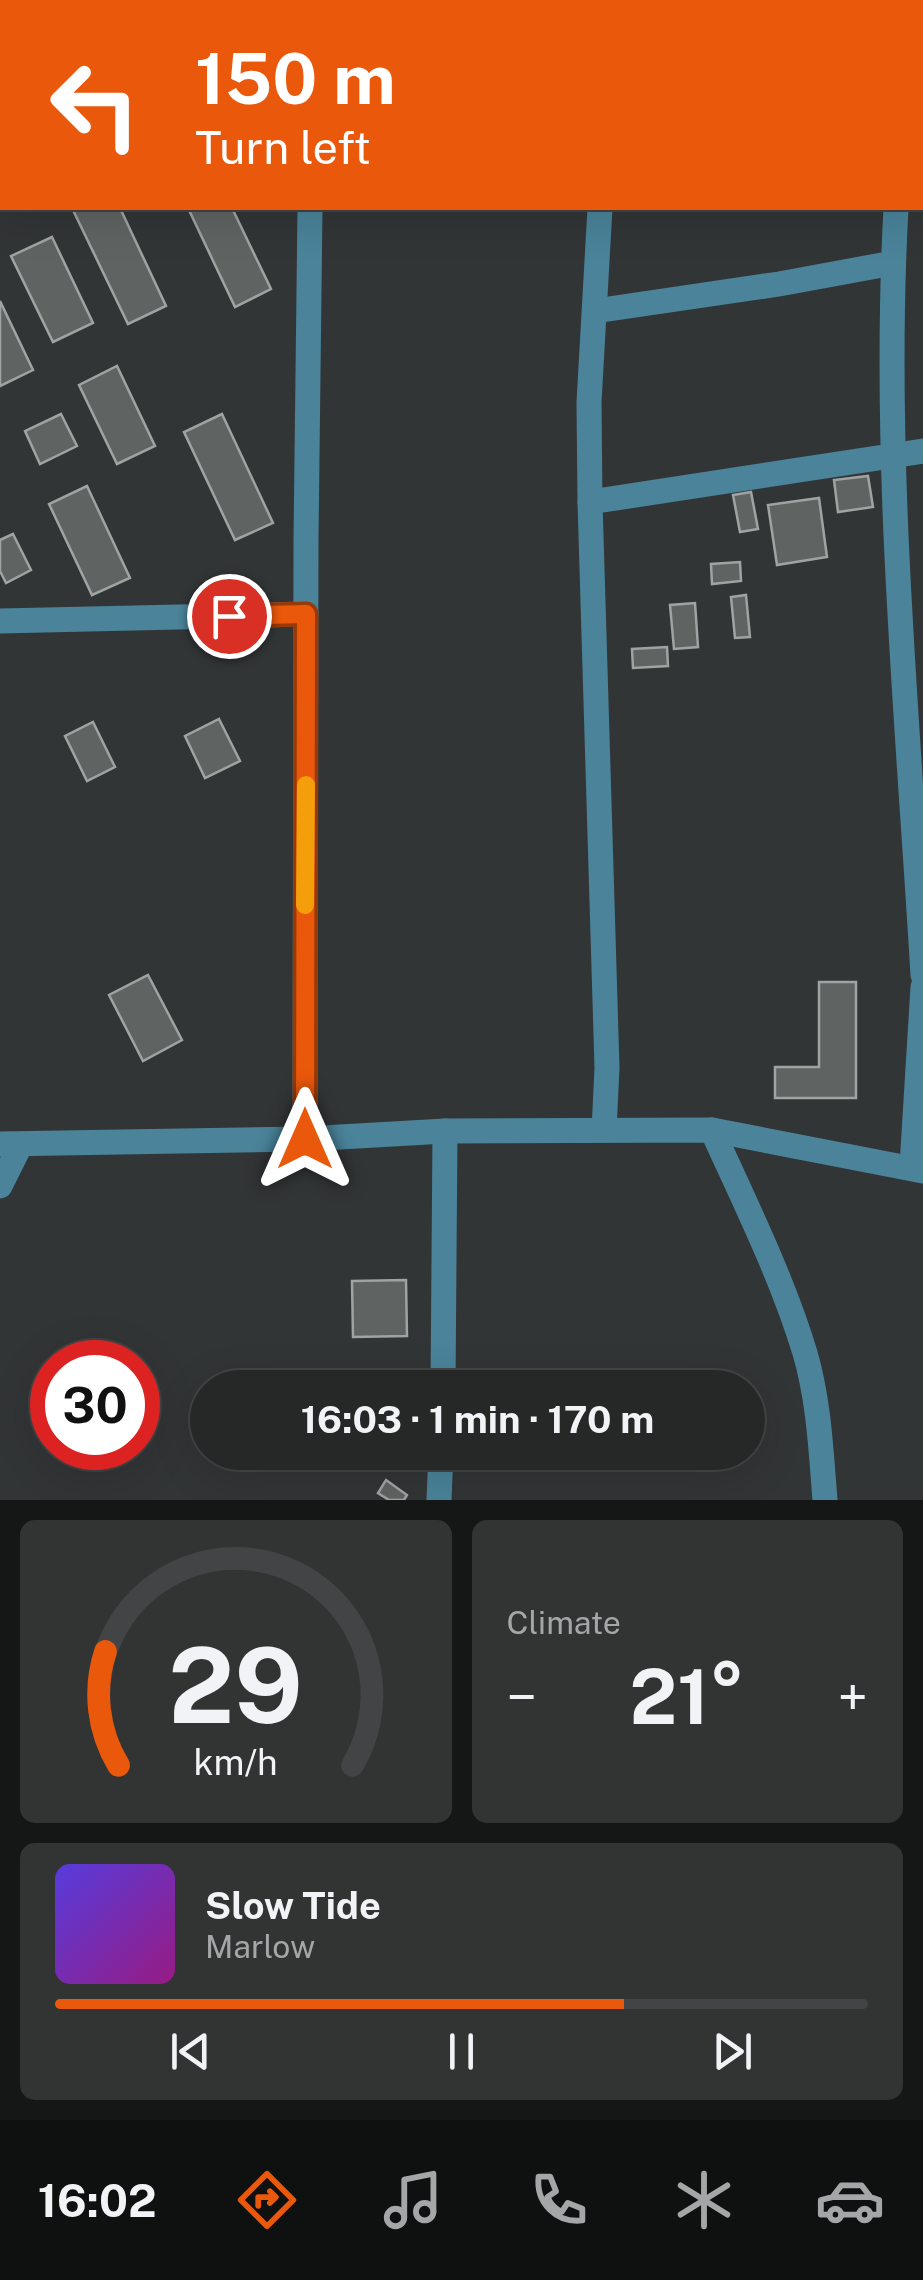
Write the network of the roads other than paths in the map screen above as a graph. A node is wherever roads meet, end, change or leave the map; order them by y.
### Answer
1 (310, 210) edge
2 (600, 210) edge
3 (896, 210) edge
4 (892, 263) junction
5 (594, 310) junction
6 (923, 451) edge
7 (893, 455) junction
8 (590, 502) junction
9 (306, 614) junction
10 (0, 622) edge
11 (923, 975) edge
12 (923, 988) edge
13 (445, 1130) junction
14 (604, 1130) junction
15 (712, 1130) junction
16 (305, 1139) junction
17 (10, 1144) edge
18 (917, 1168) edge
19 (0, 1186) edge
20 (443, 1370) edge
21 (440, 1470) edge
22 (439, 1500) edge
23 (825, 1500) edge

1 - 9 street
2 - 5 street
3 - 4 street
4 - 5 street
4 - 7 street
5 - 8 street
6 - 7 street
7 - 8 street
7 - 11 street
8 - 14 street
9 - 10 street
9 - 16 street
12 - 18 street
13 - 14 street
13 - 16 street
13 - 20 street
14 - 15 street
15 - 18 street
15 - 23 street
16 - 17 street
17 - 19 street
21 - 22 street

